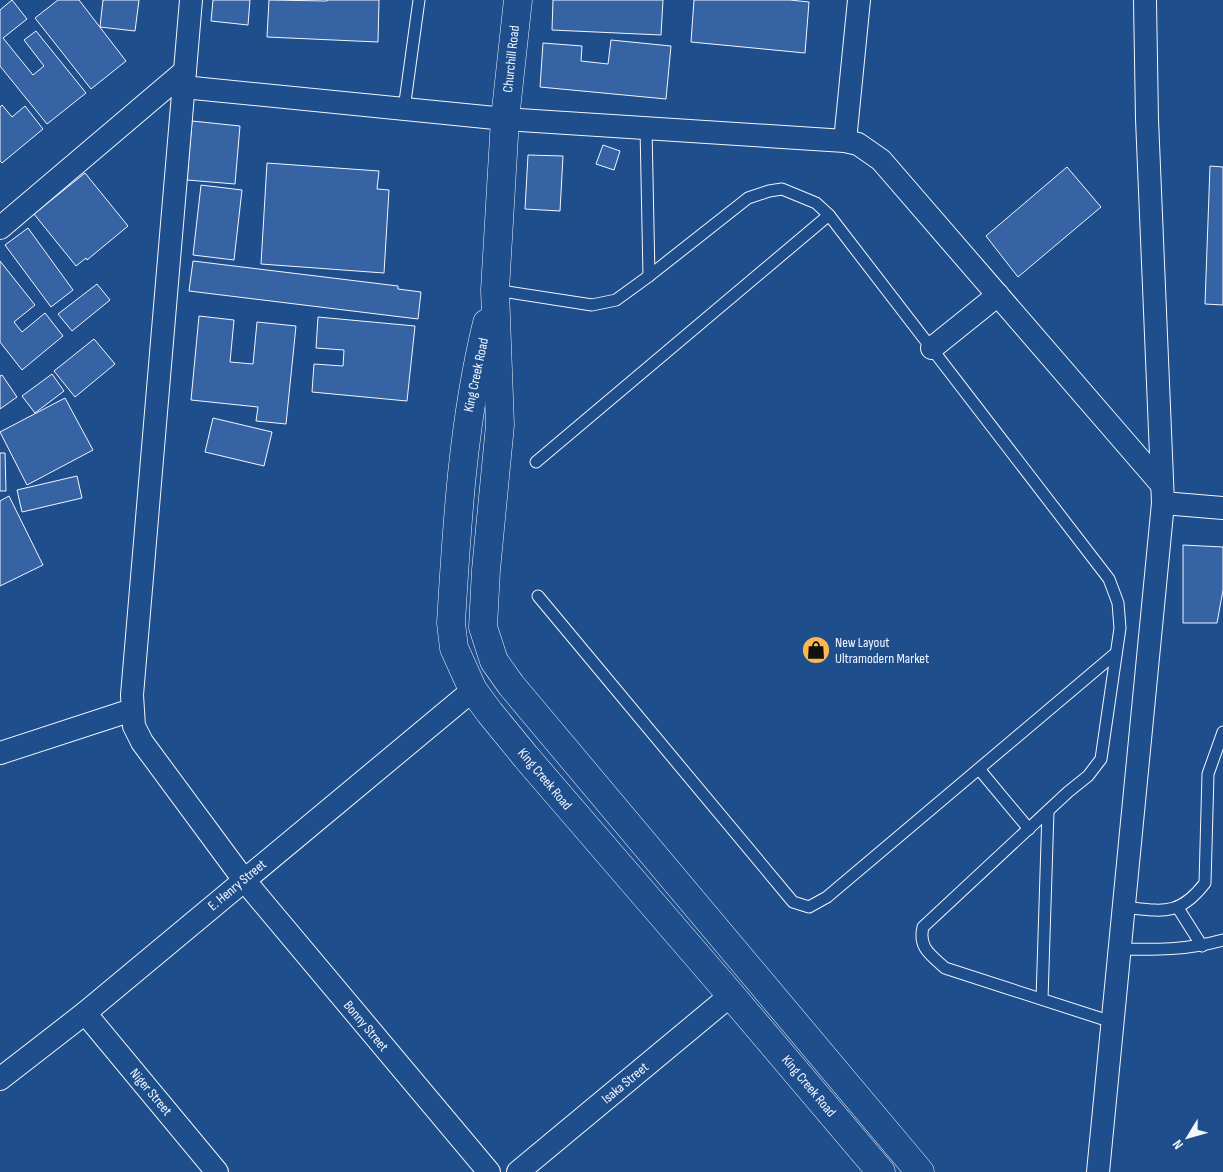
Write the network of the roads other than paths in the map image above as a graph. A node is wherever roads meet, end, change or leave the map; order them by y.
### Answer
1 (191, 0) edge
2 (419, 0) edge
3 (518, 0) edge
4 (859, 0) edge
5 (1145, 0) edge
6 (184, 79) junction
7 (404, 109) junction
8 (505, 118) junction
9 (646, 128) junction
10 (845, 141) junction
11 (829, 215) junction
12 (0, 228) edge
13 (649, 276) junction
14 (495, 292) junction
15 (998, 295) junction
16 (932, 348) junction
17 (536, 462) dead end
18 (1162, 494) junction
19 (1223, 508) edge
20 (538, 596) dead end
21 (1116, 653) junction
22 (473, 690) junction
23 (132, 710) junction
24 (1223, 732) edge
25 (0, 753) edge
26 (979, 769) junction
27 (1048, 811) junction
28 (1029, 828) junction
29 (244, 880) junction
30 (1123, 907) junction
31 (1178, 908) junction
32 (1223, 940) edge
33 (1202, 946) junction
34 (1119, 948) junction
35 (731, 995) junction
36 (1042, 999) junction
37 (85, 1012) junction
38 (1112, 1022) junction
39 (0, 1079) edge
40 (217, 1172) edge
41 (490, 1172) edge
42 (518, 1172) edge
43 (881, 1172) edge
44 (920, 1172) edge
45 (1098, 1172) edge

1 - 6 street, Bonny Street
2 - 7 lane
3 - 8 street, Churchill Road
4 - 10 street
5 - 18 street
6 - 7 street
6 - 12 street
6 - 23 street, Bonny Street
7 - 8 street
8 - 9 street
8 - 14 street, King Creek Road
9 - 10 street
9 - 13 lane
10 - 15 street
11 - 13 lane
11 - 16 lane
11 - 17 lane
13 - 14 lane
14 - 22 street, King Creek Road
14 - 44 street, King Creek Road
15 - 16 street
15 - 18 street
16 - 21 lane
18 - 19 street
18 - 30 street
20 - 26 lane
21 - 26 lane
21 - 27 lane
22 - 29 street, E. Henry Street
22 - 35 street, King Creek Road
23 - 25 street
23 - 29 street, Bonny Street
24 - 31 lane
26 - 28 lane
27 - 28 lane
27 - 36 lane
28 - 36 lane
29 - 37 street, E. Henry Street
29 - 41 street, Bonny Street
30 - 31 lane
30 - 34 street
31 - 33 lane
32 - 33 lane
33 - 34 lane
34 - 38 street
35 - 42 street, Isaka Street
35 - 43 street, King Creek Road
36 - 38 lane
37 - 39 street, E. Henry Street
37 - 40 street, Niger Street
38 - 45 street

